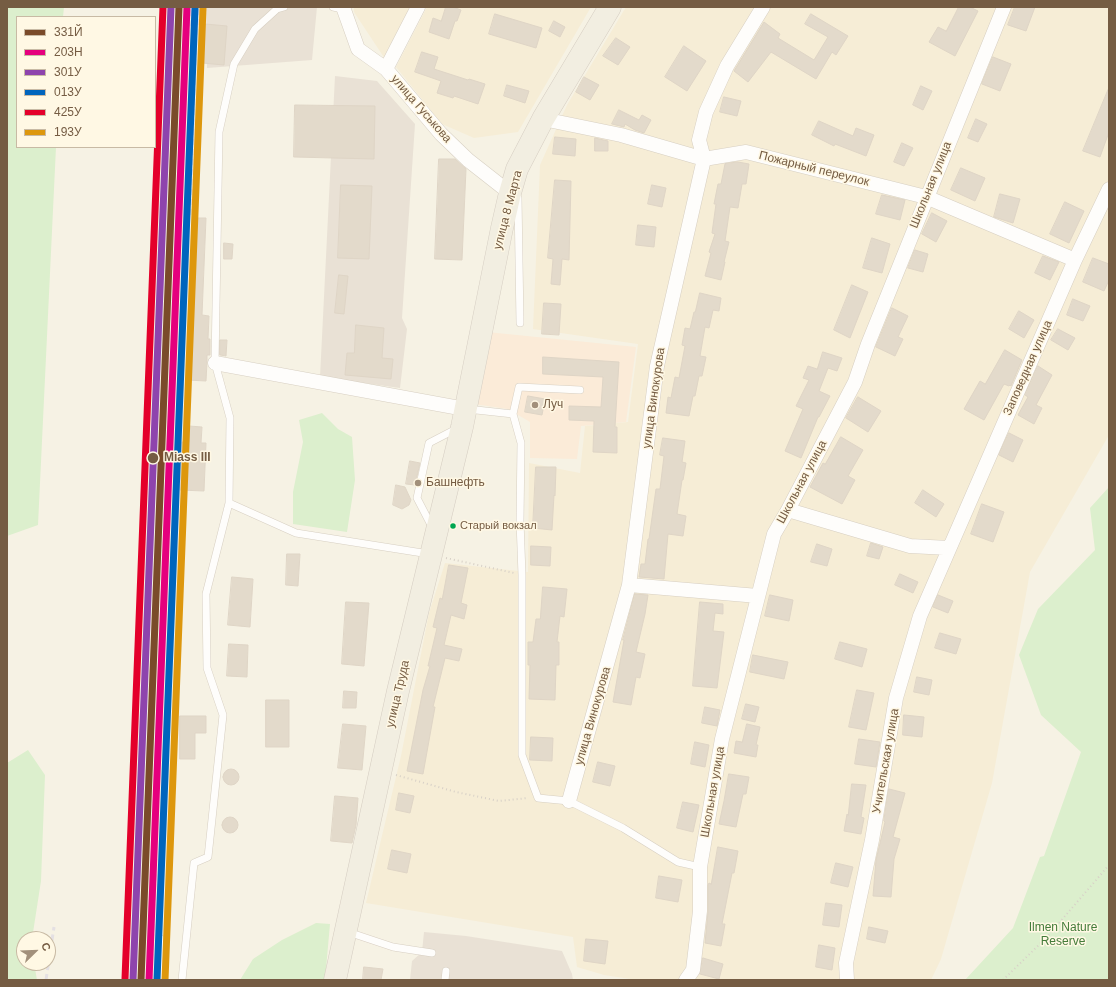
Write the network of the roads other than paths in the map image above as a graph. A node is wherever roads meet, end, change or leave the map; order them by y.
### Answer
1 (284, 7) edge
2 (418, 7) edge
3 (610, 7) edge
4 (763, 7) edge
5 (1004, 7) edge
6 (340, 8) edge
7 (386, 69) junction
8 (543, 119) junction
9 (704, 159) junction
10 (517, 169) junction
11 (1109, 189) edge
12 (510, 193) junction
13 (926, 197) junction
14 (1075, 260) junction
15 (520, 324) dead end
16 (215, 363) junction
17 (580, 390) dead end
18 (512, 414) junction
19 (464, 418) junction
20 (230, 503) junction
21 (788, 510) junction
22 (949, 548) junction
23 (431, 554) junction
24 (629, 585) junction
25 (758, 596) junction
26 (569, 801) junction
27 (700, 867) junction
28 (346, 932) junction
29 (161, 939) dead end
30 (432, 953) dead end
31 (446, 972) dead end
32 (160, 980) edge
33 (182, 980) edge
34 (335, 980) edge
35 (445, 980) edge
36 (686, 980) edge
37 (847, 980) edge

1 - 16 lane
2 - 7 street, улица Гуськова
3 - 8 main road, улица 8 Марта
4 - 9 street
5 - 13 street, Школьная улица
6 - 7 street
7 - 12 street, улица Гуськова
8 - 9 street, Пожарный переулок
8 - 10 main road, улица 8 Марта
9 - 13 street, Пожарный переулок
9 - 24 street, улица Винокурова
10 - 12 main road, улица 8 Марта
10 - 15 lane
11 - 14 street, Заповедная улица
12 - 19 main road, улица 8 Марта
13 - 14 street, Пожарный переулок
13 - 21 street, Школьная улица
14 - 22 street, Заповедная улица
16 - 19 street
16 - 20 lane
17 - 18 lane
18 - 19 lane
18 - 26 lane
19 - 23 main road, улица Труда
20 - 23 lane
20 - 33 lane
21 - 22 street
21 - 25 street, Школьная улица
22 - 37 street, Учительская улица
23 - 28 main road, улица Труда
24 - 25 street
24 - 26 street, улица Винокурова
25 - 27 street, Школьная улица
26 - 27 lane
27 - 36 street, Школьная улица
28 - 30 lane
28 - 34 main road, улица Труда
29 - 32 lane
31 - 35 lane

